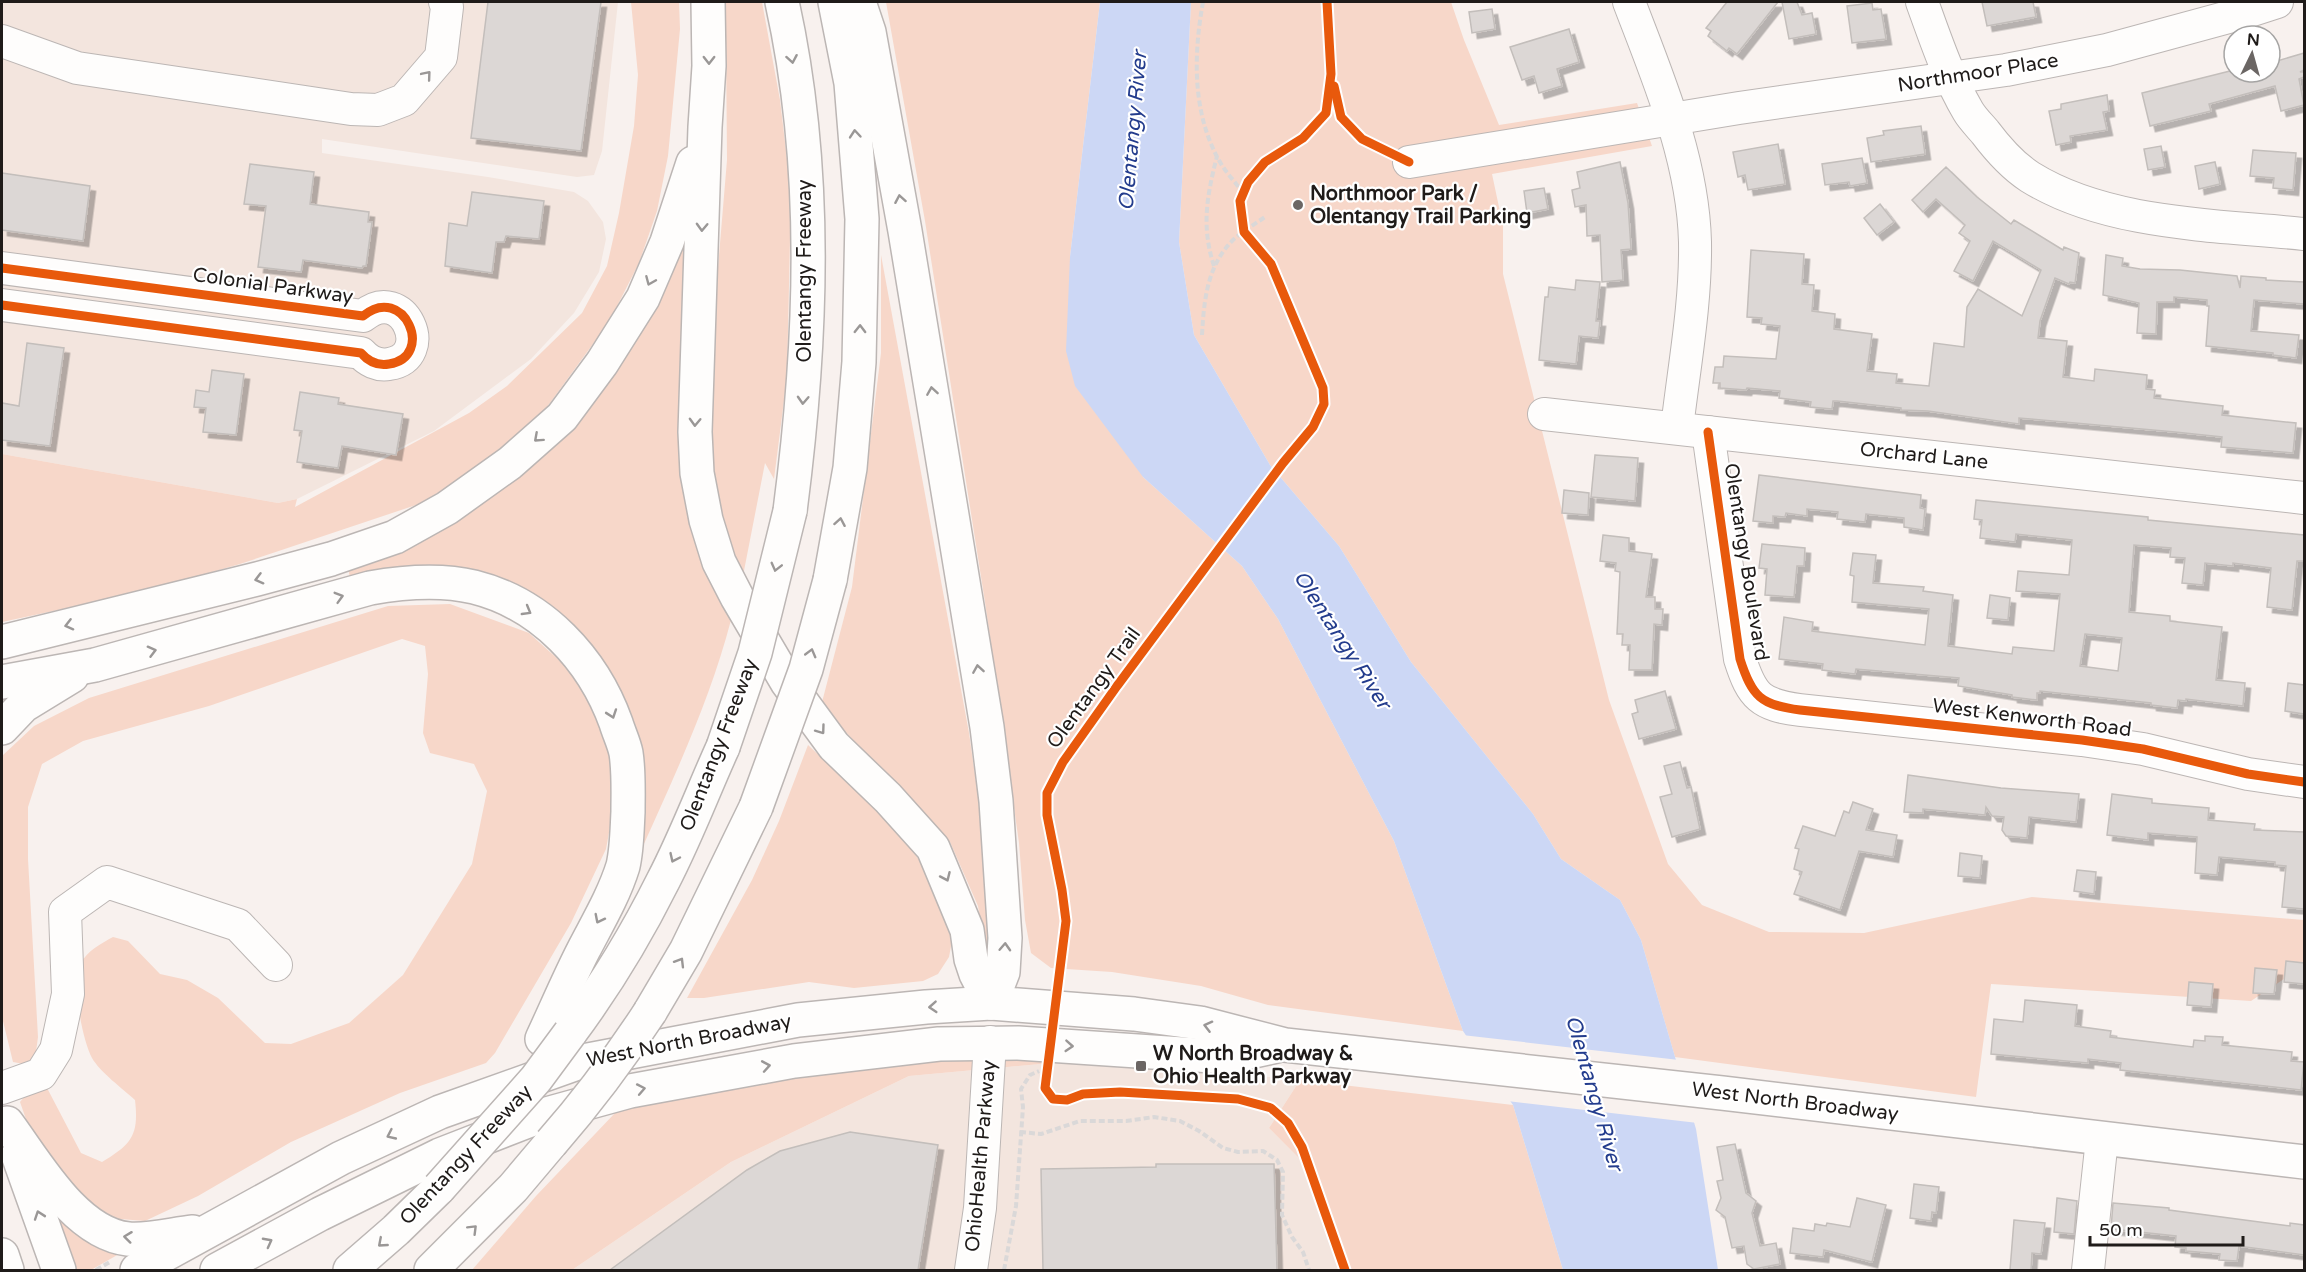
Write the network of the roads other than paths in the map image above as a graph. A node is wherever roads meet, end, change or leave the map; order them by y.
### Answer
1 (445, 2) edge
2 (708, 2) edge
3 (782, 2) edge
4 (835, 2) edge
5 (860, 2) edge
6 (1629, 2) edge
7 (1922, 2) edge
8 (2277, 2) edge
9 (2, 41) edge
10 (1952, 78) junction
11 (1673, 118) junction
12 (705, 127) junction
13 (1409, 162) dead end
14 (2304, 234) edge
15 (2, 268) edge
16 (2, 304) edge
17 (1544, 414) dead end
18 (1677, 428) junction
19 (1708, 432) junction
20 (2304, 498) edge
21 (2, 642) edge
22 (95, 665) junction
23 (2, 681) edge
24 (1756, 695) joint
25 (2, 728) edge
26 (2304, 782) edge
27 (276, 965) dead end
28 (991, 1003) junction
29 (556, 1036) junction
30 (990, 1042) junction
31 (1285, 1045) junction
32 (2, 1088) edge
33 (4, 1114) edge
34 (2102, 1138) junction
35 (2304, 1162) edge
36 (207, 1230) junction
37 (2, 1256) edge
38 (7, 1270) edge
39 (59, 1270) edge
40 (137, 1270) edge
41 (217, 1270) edge
42 (350, 1270) edge
43 (431, 1270) edge
44 (971, 1270) edge
45 (2088, 1270) edge

9 -> 1 street
2 -> 12 main road
3 -> 29 main road, Olentangy Freeway, bridge
43 -> 4 main road, bridge
28 -> 5 main road
6 - 11 street
7 - 10 street
8 - 10 street, Northmoor Place
10 - 11 street, Northmoor Place
10 - 14 street
11 - 13 street, Northmoor Place
11 - 18 street
12 -> 21 main road
12 -> 28 main road
15 - 16 street, Colonial Parkway
17 - 18 street, Orchard Lane
18 - 19 street, Orchard Lane
19 - 20 street, Orchard Lane
19 - 24 street, Olentangy Boulevard
22 - 23 main road
22 - 25 main road
22 -> 29 main road
24 - 26 street, West Kenworth Road
27 - 32 street
28 - 30 main road
31 -> 28 main road, West North Broadway
28 -> 36 main road, West North Broadway
29 -> 42 main road, Olentangy Freeway, bridge
30 -> 31 main road, West North Broadway
41 -> 30 main road, West North Broadway
30 - 44 street, OhioHealth Parkway
31 - 34 main road, West North Broadway
36 -> 33 main road
39 -> 33 main road
34 - 35 main road, West North Broadway
34 - 45 street
36 - 40 main road, West North Broadway
37 - 38 main road

